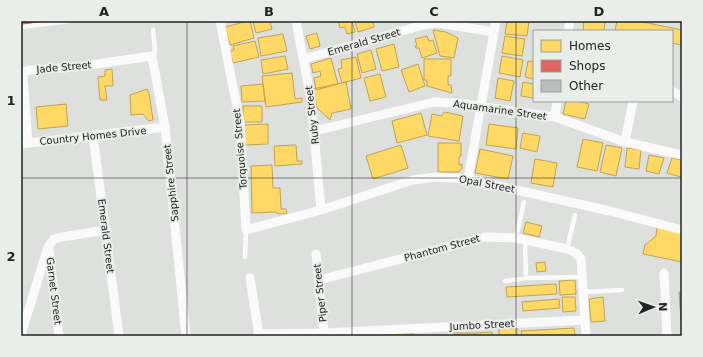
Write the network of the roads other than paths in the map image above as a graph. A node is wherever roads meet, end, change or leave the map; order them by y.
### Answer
1 (69, 21) edge
2 (220, 21) edge
3 (296, 21) edge
4 (496, 21) edge
5 (21, 27) edge
6 (153, 30) dead end
7 (494, 32) junction
8 (152, 56) junction
9 (304, 59) junction
10 (673, 92) edge
11 (682, 96) edge
12 (557, 102) edge
13 (633, 102) edge
14 (482, 107) junction
15 (555, 117) junction
16 (165, 127) junction
17 (315, 131) junction
18 (93, 136) junction
19 (625, 142) junction
20 (24, 143) edge
21 (682, 156) edge
22 (468, 179) junction
23 (524, 202) dead end
24 (321, 210) junction
25 (576, 214) dead end
26 (106, 230) junction
27 (246, 230) junction
28 (682, 230) edge
29 (520, 239) junction
30 (48, 247) junction
31 (567, 249) junction
32 (316, 254) dead end
33 (245, 257) dead end
34 (664, 273) dead end
35 (582, 277) junction
36 (250, 278) dead end
37 (526, 278) junction
38 (319, 280) junction
39 (505, 281) dead end
40 (622, 290) dead end
41 (583, 292) junction
42 (585, 320) junction
43 (324, 333) junction
44 (259, 335) edge
45 (21, 336) edge
46 (59, 336) edge
47 (119, 336) edge
48 (186, 336) edge
49 (586, 336) edge
50 (667, 336) edge

1 - 5 lane
2 - 27 street, Torquoise Street
3 - 9 street, Ruby Street
4 - 7 street
6 - 8 lane, Sapphire Street
7 - 9 street, Emerald Street
7 - 14 street
8 - 16 street, Sapphire Street
8 - 20 street, Jade Street
9 - 17 street, Ruby Street
10 - 11 street
12 - 15 street
13 - 19 street
14 - 15 street, Aquamarine Street
14 - 17 street, Aquamarine Street
14 - 22 street
15 - 19 street, Aquamarine Street
16 - 18 street, Country Homes Drive
16 - 48 street, Sapphire Street
17 - 24 street, Ruby Street
18 - 20 street, Country Homes Drive
18 - 26 street, Emerald Street
19 - 21 street, Aquamarine Street
22 - 24 street, Opal Street
22 - 28 street, Opal Street
23 - 29 lane
24 - 27 street, Opal Street
25 - 31 lane
26 - 30 street
26 - 47 street, Emerald Street
27 - 33 lane
29 - 31 street, Phantom Street
29 - 37 lane
29 - 38 street, Phantom Street
30 - 45 street
30 - 46 street, Garnet Street
31 - 35 street
32 - 38 street, Piper Street
34 - 50 street
35 - 37 lane
35 - 41 street
36 - 44 street
37 - 39 lane
38 - 43 street, Piper Street
40 - 41 lane
41 - 42 street
42 - 43 street, Jumbo Street
42 - 49 street
43 - 44 street, Jumbo Street

